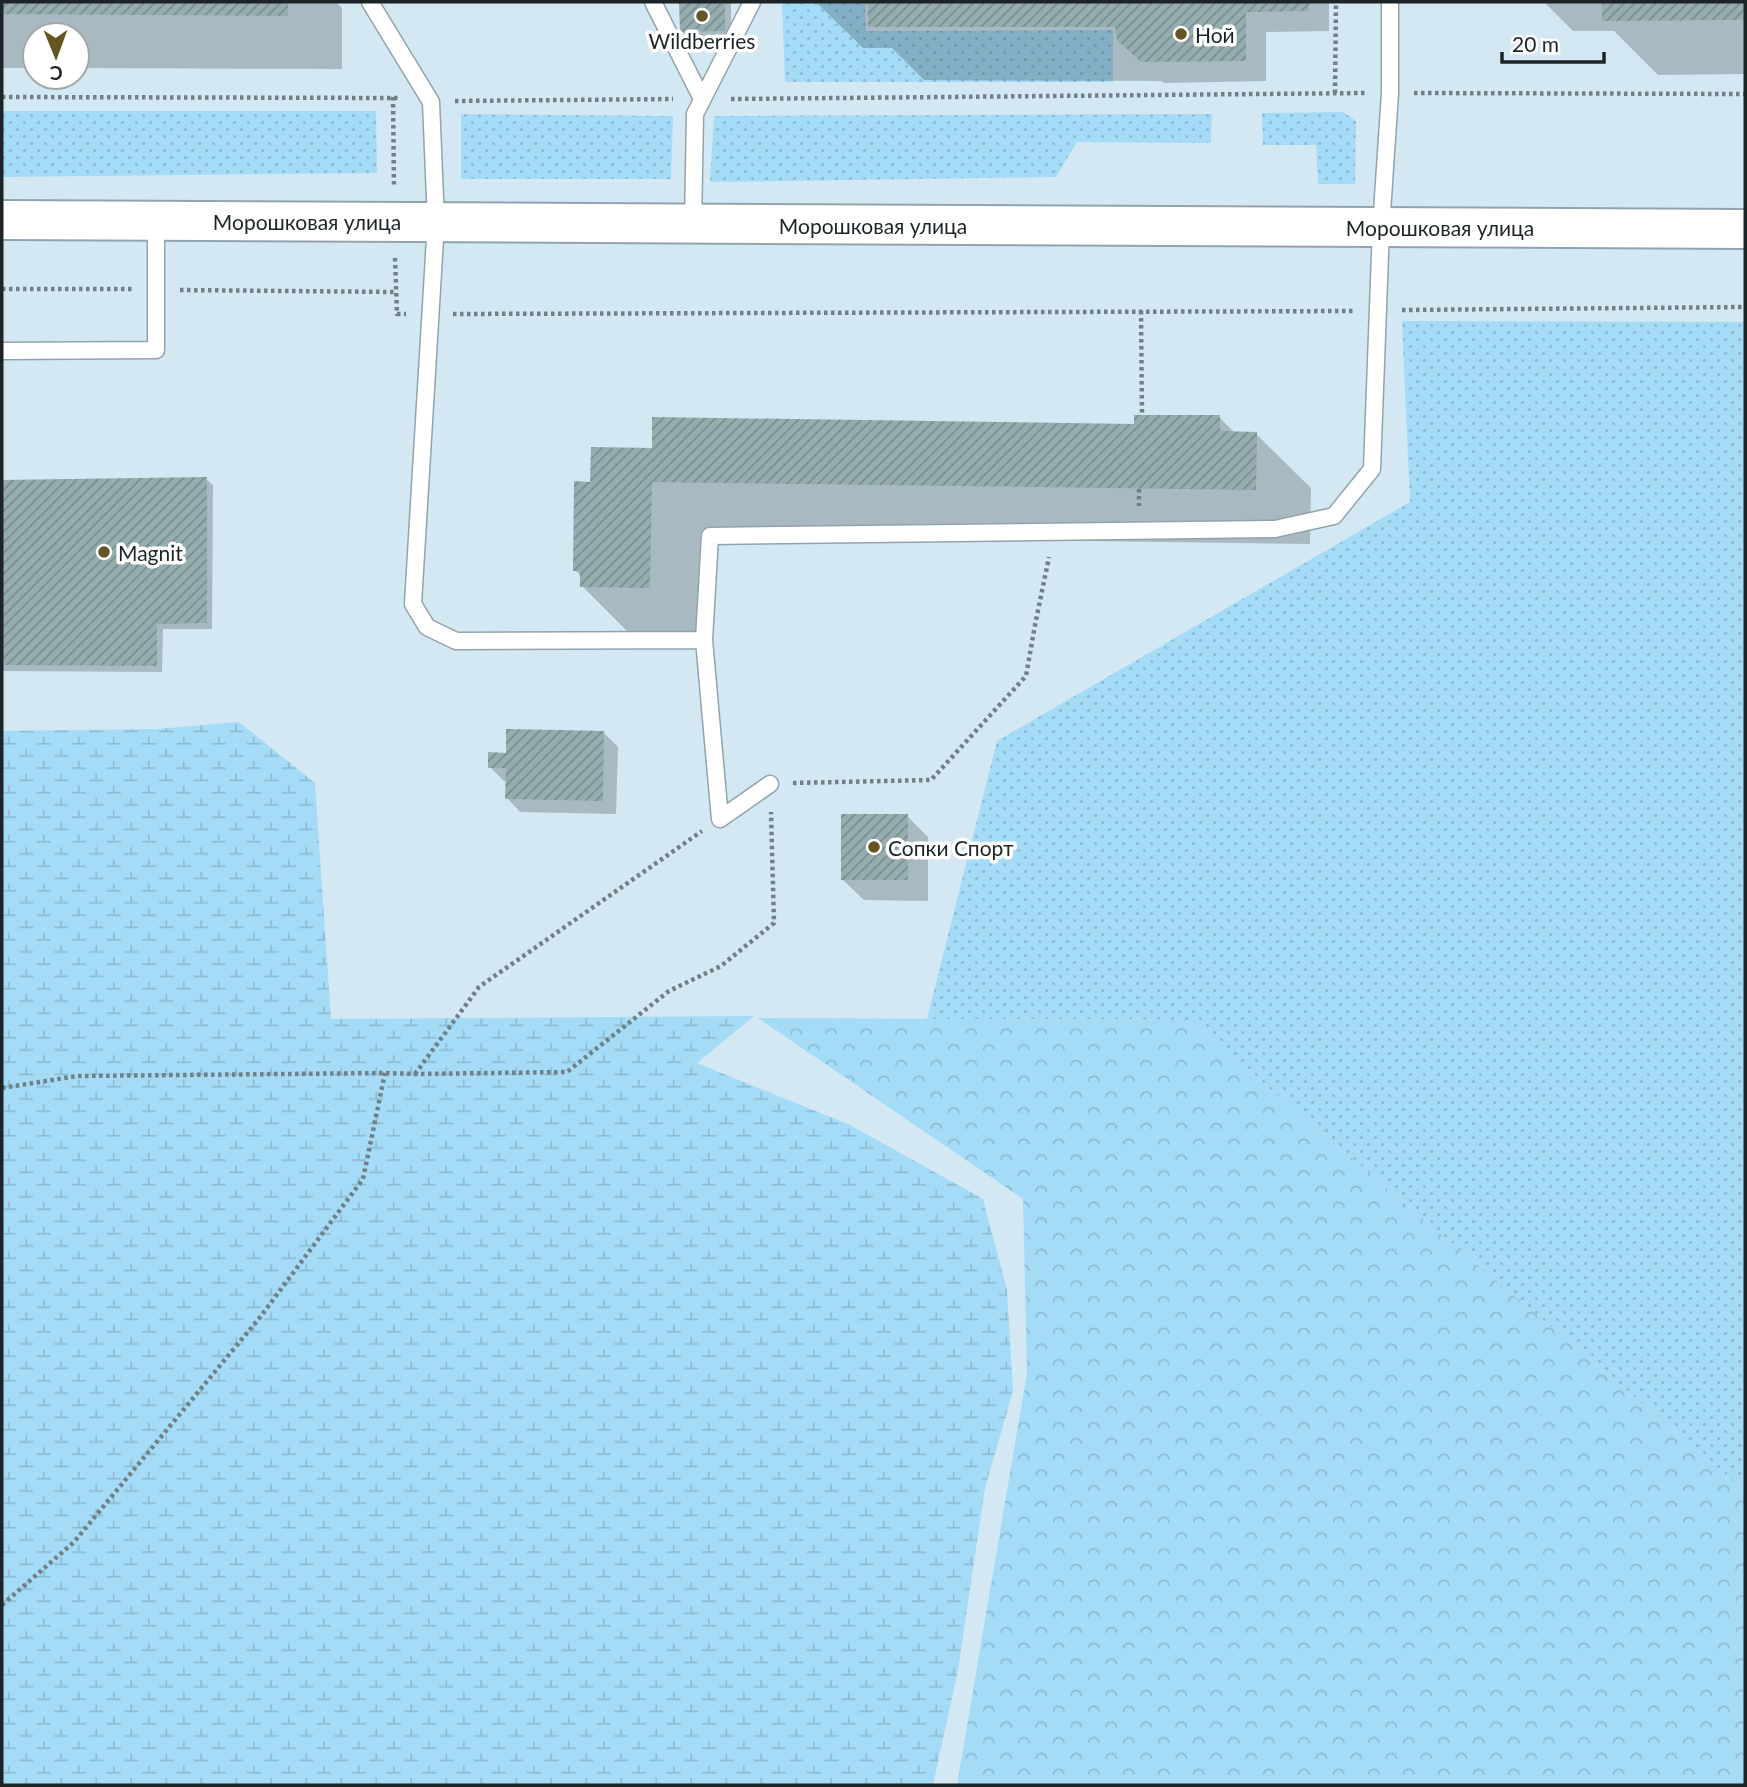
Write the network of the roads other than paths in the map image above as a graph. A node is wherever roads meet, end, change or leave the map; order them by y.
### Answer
1 (370, 2) edge
2 (653, 2) edge
3 (751, 2) edge
4 (1390, 2) edge
5 (702, 99) junction
6 (2, 220) edge
7 (156, 221) junction
8 (436, 222) junction
9 (693, 225) junction
10 (1381, 227) junction
11 (1745, 229) edge
12 (2, 351) edge
13 (704, 640) junction
14 (770, 784) road end

1 - 8 lane
2 - 5 lane
3 - 5 lane
4 - 10 lane
5 - 9 lane
6 - 7 main road, Морошковая улица
7 - 8 main road, Морошковая улица
7 - 12 lane
8 - 9 main road, Морошковая улица
8 - 13 lane
9 - 10 main road, Морошковая улица
10 - 11 main road, Морошковая улица
10 - 13 lane
13 - 14 lane

